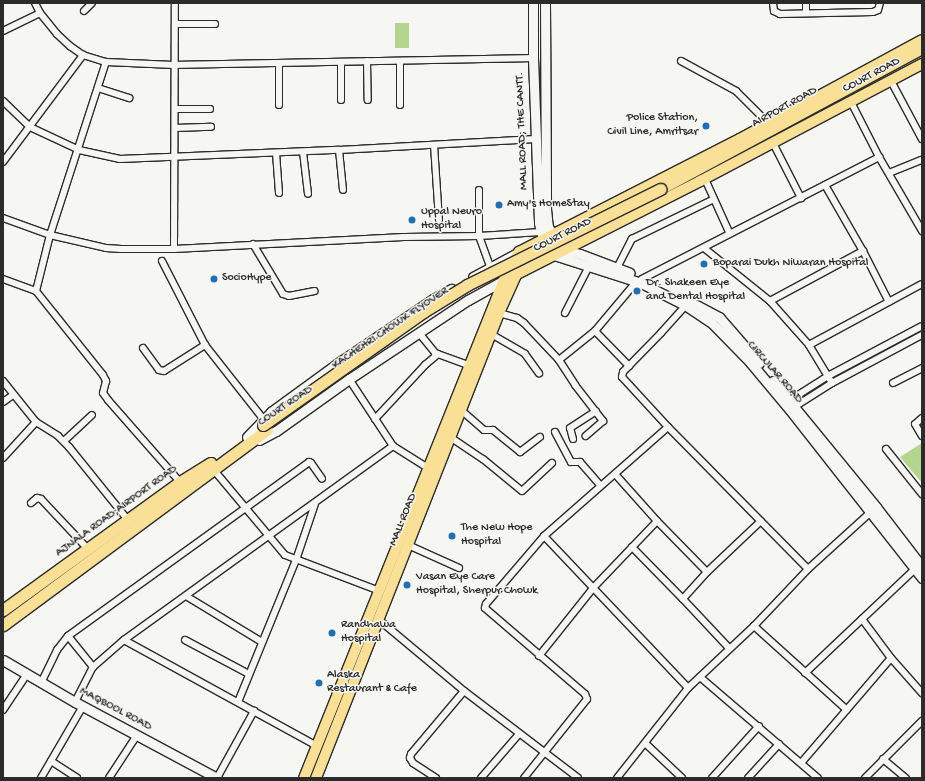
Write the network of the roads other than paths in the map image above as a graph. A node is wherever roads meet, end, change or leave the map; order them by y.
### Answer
1 (35, 3) edge
2 (92, 3) edge
3 (175, 3) edge
4 (533, 3) edge
5 (545, 3) edge
6 (773, 3) edge
7 (806, 3) edge
8 (880, 3) edge
9 (84, 11) dead end
10 (806, 12) junction
11 (40, 13) junction
12 (175, 24) junction
13 (215, 24) dead end
14 (3, 31) edge
15 (922, 40) edge
16 (922, 48) edge
17 (83, 55) junction
18 (922, 56) edge
19 (533, 58) junction
20 (681, 60) dead end
21 (368, 61) junction
22 (400, 61) junction
23 (106, 62) junction
24 (341, 62) junction
25 (279, 63) junction
26 (922, 64) edge
27 (174, 65) junction
28 (891, 80) junction
29 (98, 88) junction
30 (129, 98) dead end
31 (341, 100) dead end
32 (368, 100) dead end
33 (3, 101) edge
34 (851, 102) junction
35 (278, 105) dead end
36 (400, 105) dead end
37 (175, 109) junction
38 (210, 109) dead end
39 (922, 123) edge
40 (769, 124) junction
41 (30, 127) junction
42 (211, 127) dead end
43 (915, 127) junction
44 (175, 128) junction
45 (536, 139) junction
46 (922, 139) edge
47 (773, 143) junction
48 (434, 145) junction
49 (79, 150) junction
50 (339, 150) junction
51 (303, 152) junction
52 (276, 153) junction
53 (175, 156) junction
54 (879, 157) junction
55 (922, 160) edge
56 (3, 162) edge
57 (889, 173) junction
58 (705, 179) junction
59 (825, 186) junction
60 (343, 190) dead end
61 (478, 190) dead end
62 (661, 192) junction
63 (279, 193) dead end
64 (308, 194) dead end
65 (801, 198) junction
66 (714, 199) junction
67 (922, 214) edge
68 (914, 217) junction
69 (3, 218) edge
70 (439, 220) dead end
71 (922, 232) edge
72 (730, 234) junction
73 (50, 235) junction
74 (546, 235) junction
75 (479, 236) junction
76 (253, 244) junction
77 (704, 248) junction
78 (174, 249) junction
79 (563, 250) junction
80 (863, 251) junction
81 (519, 252) junction
82 (554, 255) junction
83 (162, 261) dead end
84 (589, 266) junction
85 (490, 267) junction
86 (617, 268) junction
87 (517, 273) junction
88 (3, 279) edge
89 (504, 280) junction
90 (639, 280) junction
91 (922, 284) edge
92 (36, 290) junction
93 (315, 291) dead end
94 (770, 301) junction
95 (889, 302) junction
96 (687, 303) junction
97 (499, 313) junction
98 (565, 313) dead end
99 (922, 326) edge
100 (595, 331) junction
101 (419, 332) junction
102 (491, 334) junction
103 (922, 336) edge
104 (205, 345) junction
105 (809, 345) junction
106 (143, 348) dead end
107 (438, 354) junction
108 (559, 360) junction
109 (470, 366) junction
110 (629, 366) junction
111 (922, 368) edge
112 (539, 373) dead end
113 (828, 376) junction
114 (349, 379) junction
115 (3, 381) edge
116 (832, 383) junction
117 (892, 384) dead end
118 (13, 395) junction
119 (3, 402) edge
120 (790, 405) junction
121 (461, 410) junction
122 (596, 411) junction
123 (92, 416) dead end
124 (375, 418) junction
125 (922, 418) edge
126 (36, 422) junction
127 (265, 425) junction
128 (668, 427) junction
129 (555, 432) dead end
130 (586, 436) dead end
131 (922, 436) edge
132 (247, 437) joint
133 (450, 437) junction
134 (540, 437) dead end
135 (573, 439) dead end
136 (64, 441) junction
137 (393, 446) junction
138 (886, 449) dead end
139 (230, 456) junction
140 (3, 458) edge
141 (552, 463) dead end
142 (428, 468) junction
143 (213, 469) junction
144 (615, 474) junction
145 (322, 479) dead end
146 (180, 482) junction
147 (600, 485) junction
148 (922, 494) edge
149 (32, 503) dead end
150 (315, 504) junction
151 (245, 508) junction
152 (874, 509) junction
153 (128, 520) junction
154 (657, 521) junction
155 (761, 521) junction
156 (268, 536) junction
157 (544, 536) junction
158 (408, 545) junction
159 (632, 547) junction
160 (87, 548) junction
161 (296, 560) junction
162 (459, 568) dead end
163 (919, 568) edge
164 (808, 569) junction
165 (707, 572) junction
166 (922, 578) edge
167 (594, 587) junction
168 (380, 591) junction
169 (186, 596) junction
170 (683, 599) junction
171 (3, 610) edge
172 (378, 619) junction
173 (862, 620) junction
174 (3, 625) edge
175 (754, 626) junction
176 (68, 636) junction
177 (124, 640) junction
178 (185, 640) dead end
179 (262, 642) junction
180 (729, 648) junction
181 (539, 656) junction
182 (891, 658) junction
183 (3, 660) edge
184 (93, 667) junction
185 (805, 673) junction
186 (27, 674) junction
187 (249, 674) junction
188 (700, 677) junction
189 (41, 683) junction
190 (688, 688) junction
191 (464, 690) junction
192 (922, 693) edge
193 (238, 702) junction
194 (79, 704) junction
195 (3, 710) edge
196 (847, 710) junction
197 (254, 711) junction
198 (922, 721) edge
199 (759, 726) junction
200 (519, 734) junction
201 (137, 735) junction
202 (645, 743) junction
203 (779, 744) junction
204 (317, 746) junction
205 (545, 754) junction
206 (883, 759) junction
207 (51, 760) junction
208 (801, 763) junction
209 (40, 778) edge
210 (77, 778) edge
211 (109, 778) edge
212 (217, 778) edge
213 (304, 778) edge
214 (316, 778) edge
215 (436, 778) edge
216 (481, 778) edge
217 (524, 778) edge
218 (578, 778) edge
219 (616, 778) edge
220 (682, 778) edge
221 (712, 778) edge
222 (749, 778) edge
223 (818, 778) edge
224 (865, 778) edge
225 (906, 778) edge

1 - 11 street
2 - 9 street
3 - 12 street
4 - 19 main road, MALL ROAD; THE CANTT.
5 - 74 main road, MALL ROAD; THE CANTT.
6 - 10 street
7 - 10 street
8 - 10 street
11 - 14 street
11 - 17 street
12 - 13 street
12 - 27 street
15 - 40 main road, COURT ROAD
16 - 62 highway, AIRPORT ROAD
17 - 23 street
17 - 41 street
18 - 62 highway, AIRPORT ROAD
19 - 22 street
19 - 45 main road, MALL ROAD; THE CANTT.
20 - 40 street
21 - 22 street
21 - 24 street
21 - 32 street
22 - 36 street
23 - 27 street
23 - 29 street
24 - 25 street
24 - 31 street
25 - 27 street
25 - 35 street
26 - 28 main road, COURT ROAD
27 - 37 street
28 - 34 main road, COURT ROAD
28 - 43 street
29 - 30 street
29 - 49 street
33 - 41 street
34 - 47 main road, COURT ROAD
34 - 54 street
37 - 38 street
37 - 44 street
39 - 43 street
40 - 74 main road, COURT ROAD
41 - 49 street
41 - 56 street
42 - 44 street
43 - 46 street
44 - 53 street
45 - 48 street
45 - 74 main road, MALL ROAD; THE CANTT.
47 - 58 main road, COURT ROAD
47 - 65 street
48 - 50 street
48 - 70 street
49 - 53 street
49 - 73 street
50 - 51 street
50 - 60 street
51 - 52 street
51 - 64 street
52 - 53 street
52 - 63 street
53 - 78 street
54 - 57 street
54 - 59 street
55 - 57 street
57 - 68 street
58 - 66 street
58 - 79 main road, COURT ROAD
59 - 65 street
59 - 80 street
61 - 75 street
62 - 127 highway, KACHEHRI CHOWK FLYOVER, bridge
65 - 72 street
66 - 72 street
66 - 86 street
67 - 68 street
68 - 71 street
69 - 73 street
72 - 77 street
73 - 78 street
73 - 92 street
74 - 75 street
74 - 79 main road, MALL ROAD; THE CANTT.
74 - 81 main road, COURT ROAD
74 - 82 main road, MALL ROAD; THE CANTT.
75 - 76 street
75 - 85 street
76 - 78 street
76 - 93 street
77 - 90 street
77 - 94 street
79 - 82 main road, COURT ROAD
79 - 86 main road, CIRCULAR ROAD
80 - 94 street
80 - 95 street
81 - 85 main road, COURT ROAD
81 - 89 main road, MALL ROAD
82 - 84 main road, CIRCULAR ROAD
82 - 87 main road, COURT ROAD
83 - 104 street
84 - 90 main road, CIRCULAR ROAD
84 - 98 street
85 - 127 main road, COURT ROAD
86 - 90 main road, CIRCULAR ROAD
87 - 89 main road, COURT ROAD
87 - 97 main road, MALL ROAD
88 - 92 street
89 - 101 main road, COURT ROAD
89 - 109 main road, MALL ROAD
90 - 96 main road, CIRCULAR ROAD
90 - 100 street
91 - 95 street
92 - 146 street
94 - 105 street
95 - 105 street
96 - 110 street
96 - 120 main road, CIRCULAR ROAD
97 - 102 main road, MALL ROAD
97 - 108 street
99 - 113 street
100 - 108 street
100 - 110 street
101 - 107 street
101 - 114 main road, COURT ROAD
102 - 112 street
102 - 121 main road, MALL ROAD
103 - 116 street
104 - 106 street
104 - 127 street
105 - 113 street
107 - 109 street
107 - 124 street
108 - 122 street
109 - 142 main road, MALL ROAD
110 - 128 street
111 - 117 street
113 - 116 street
113 - 120 street
114 - 124 street
114 - 139 main road, COURT ROAD
115 - 118 street
116 - 120 street
118 - 119 street
118 - 126 street
120 - 152 main road, CIRCULAR ROAD
121 - 133 main road, MALL ROAD
121 - 134 street
122 - 130 street
122 - 135 street
123 - 136 street
124 - 137 street
125 - 131 street
126 - 136 street
126 - 140 street
127 - 132 highway, KACHEHRI CHOWK FLYOVER
127 - 139 highway, KACHEHRI CHOWK FLYOVER
128 - 144 street
128 - 155 street
129 - 147 street
132 - 146 highway, AJNALA ROAD;AIRPORT ROAD
133 - 141 street
133 - 158 main road, MALL ROAD
136 - 153 street
137 - 142 street
137 - 150 street
138 - 148 street
139 - 143 highway
142 - 168 main road, MALL ROAD
143 - 151 street
143 - 174 highway
144 - 147 street
144 - 154 street
145 - 151 street
146 - 153 highway, AJNALA ROAD;AIRPORT ROAD
147 - 157 street
149 - 160 street
150 - 156 street
150 - 161 street
151 - 156 street
151 - 176 street
152 - 163 main road, CIRCULAR ROAD
152 - 164 street
153 - 160 highway, AJNALA ROAD;AIRPORT ROAD
154 - 159 street
154 - 165 street
155 - 164 street
155 - 165 street
156 - 161 street
156 - 169 street
157 - 167 street
157 - 181 street
158 - 162 street
158 - 172 main road, MALL ROAD
159 - 167 street
159 - 170 street
160 - 171 highway, AJNALA ROAD;AIRPORT ROAD
161 - 168 street
161 - 179 street
163 - 166 main road, CIRCULAR ROAD
163 - 173 street
164 - 175 street
165 - 170 street
167 - 181 street
167 - 190 street
168 - 204 main road, MALL ROAD
169 - 177 street
169 - 179 street
170 - 180 street
172 - 191 street
172 - 214 main road, MALL ROAD
173 - 182 street
173 - 185 street
175 - 180 street
175 - 185 street
176 - 184 street
176 - 189 street
177 - 184 street
177 - 193 street
178 - 187 street
179 - 187 street
180 - 188 street
181 - 205 street
182 - 192 street
182 - 196 street
183 - 186 main road, MAQBOOL ROAD
184 - 194 street
185 - 196 street
186 - 189 main road, MAQBOOL ROAD
186 - 195 street
187 - 193 street
188 - 190 street
188 - 199 street
189 - 194 main road, MAQBOOL ROAD
190 - 202 street
191 - 200 street
191 - 215 street
193 - 197 street
194 - 201 main road, MAQBOOL ROAD
194 - 207 street
196 - 208 street
197 - 204 street
197 - 212 street
198 - 206 street
199 - 203 street
199 - 221 street
200 - 205 street
200 - 216 street
201 - 211 street
201 - 212 main road, MAQBOOL ROAD
202 - 219 street
202 - 220 street
203 - 208 street
203 - 222 street
204 - 213 main road, MALL ROAD
205 - 217 street
205 - 218 street
206 - 224 street
206 - 225 street
207 - 209 street
207 - 210 street
208 - 223 street

